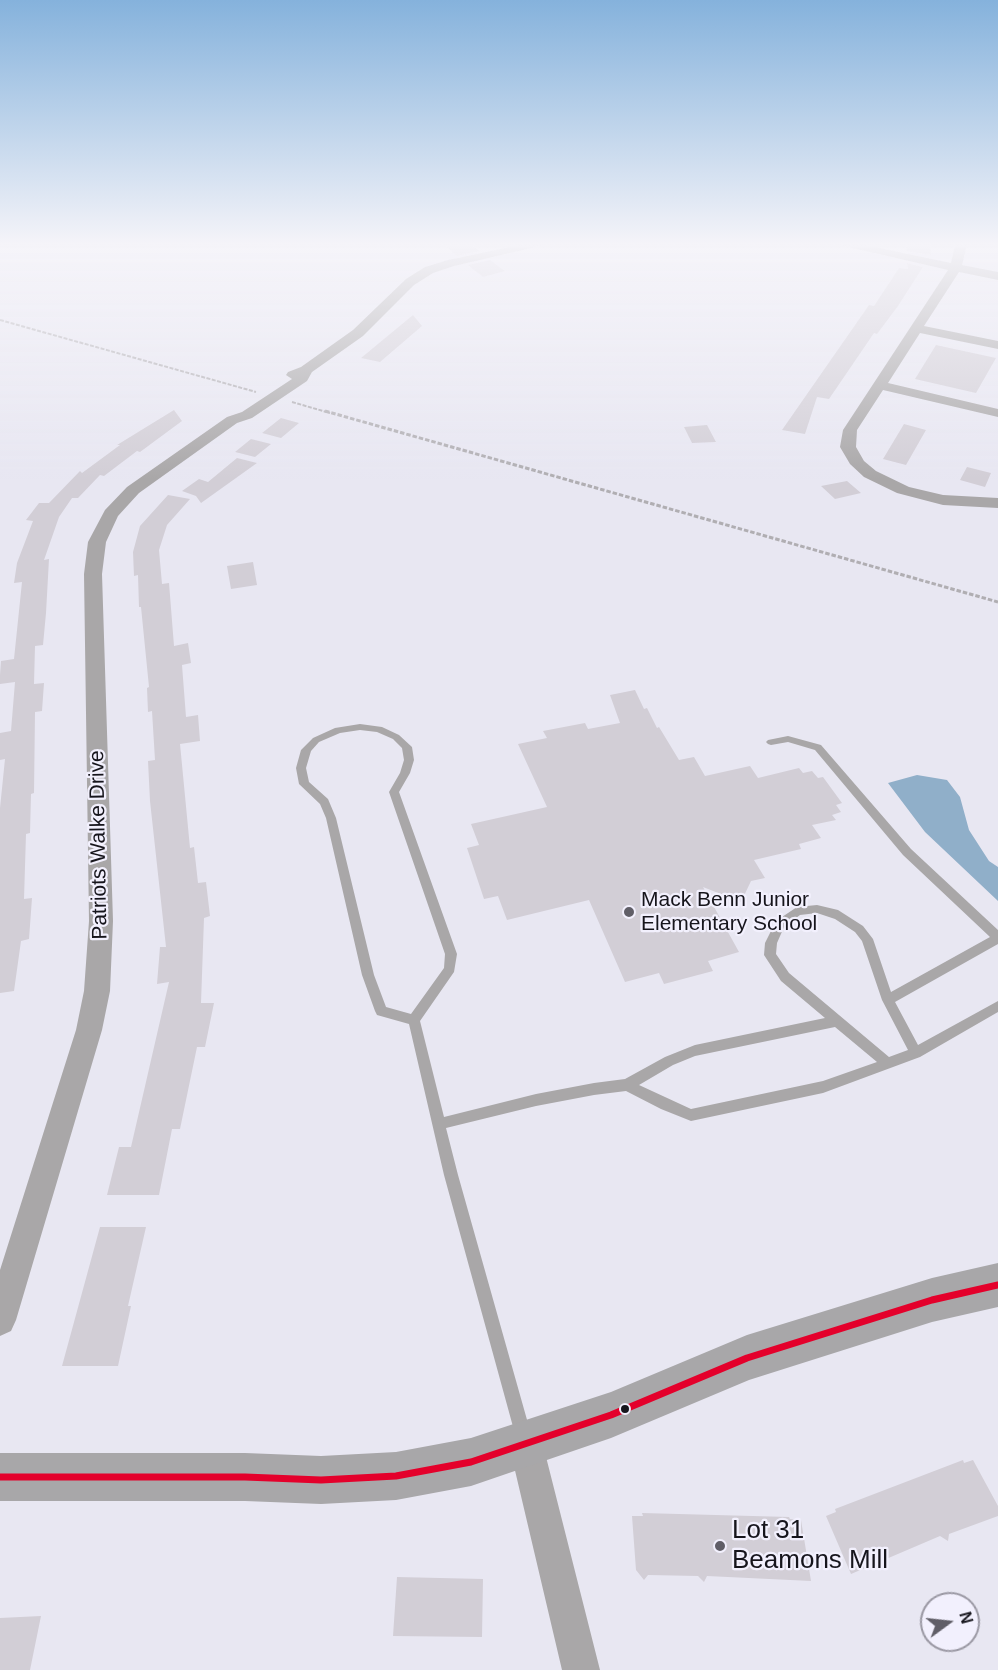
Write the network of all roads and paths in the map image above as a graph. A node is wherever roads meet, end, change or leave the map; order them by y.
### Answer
1 (11, 323) edge
2 (369, 323) edge
3 (920, 323) edge
4 (917, 328) junction
5 (998, 345) edge
6 (879, 385) junction
7 (269, 395) junction
8 (998, 412) edge
9 (998, 503) edge
10 (998, 602) edge
11 (771, 742) dead end
12 (997, 937) edge
13 (888, 1000) junction
14 (998, 1006) edge
15 (414, 1020) junction
16 (837, 1021) junction
17 (916, 1053) junction
18 (887, 1064) junction
19 (627, 1085) junction
20 (439, 1124) junction
21 (998, 1285) edge
22 (0, 1320) edge
23 (526, 1445) junction
24 (0, 1477) edge
25 (581, 1670) edge

1 - 7 path
2 - 7 street, Patriots Walke Drive
3 - 4 street
4 - 5 street
4 - 6 street
6 - 8 street
6 - 9 street
7 - 10 path
7 - 22 street, Patriots Walke Drive
11 - 12 lane
12 - 13 lane
13 - 16 lane
13 - 17 lane
14 - 17 lane
15 - 15 lane
15 - 20 lane
16 - 18 lane
16 - 19 lane
17 - 18 lane
18 - 19 lane
19 - 20 lane
20 - 23 lane
21 - 23 main road
23 - 24 main road
23 - 25 street

